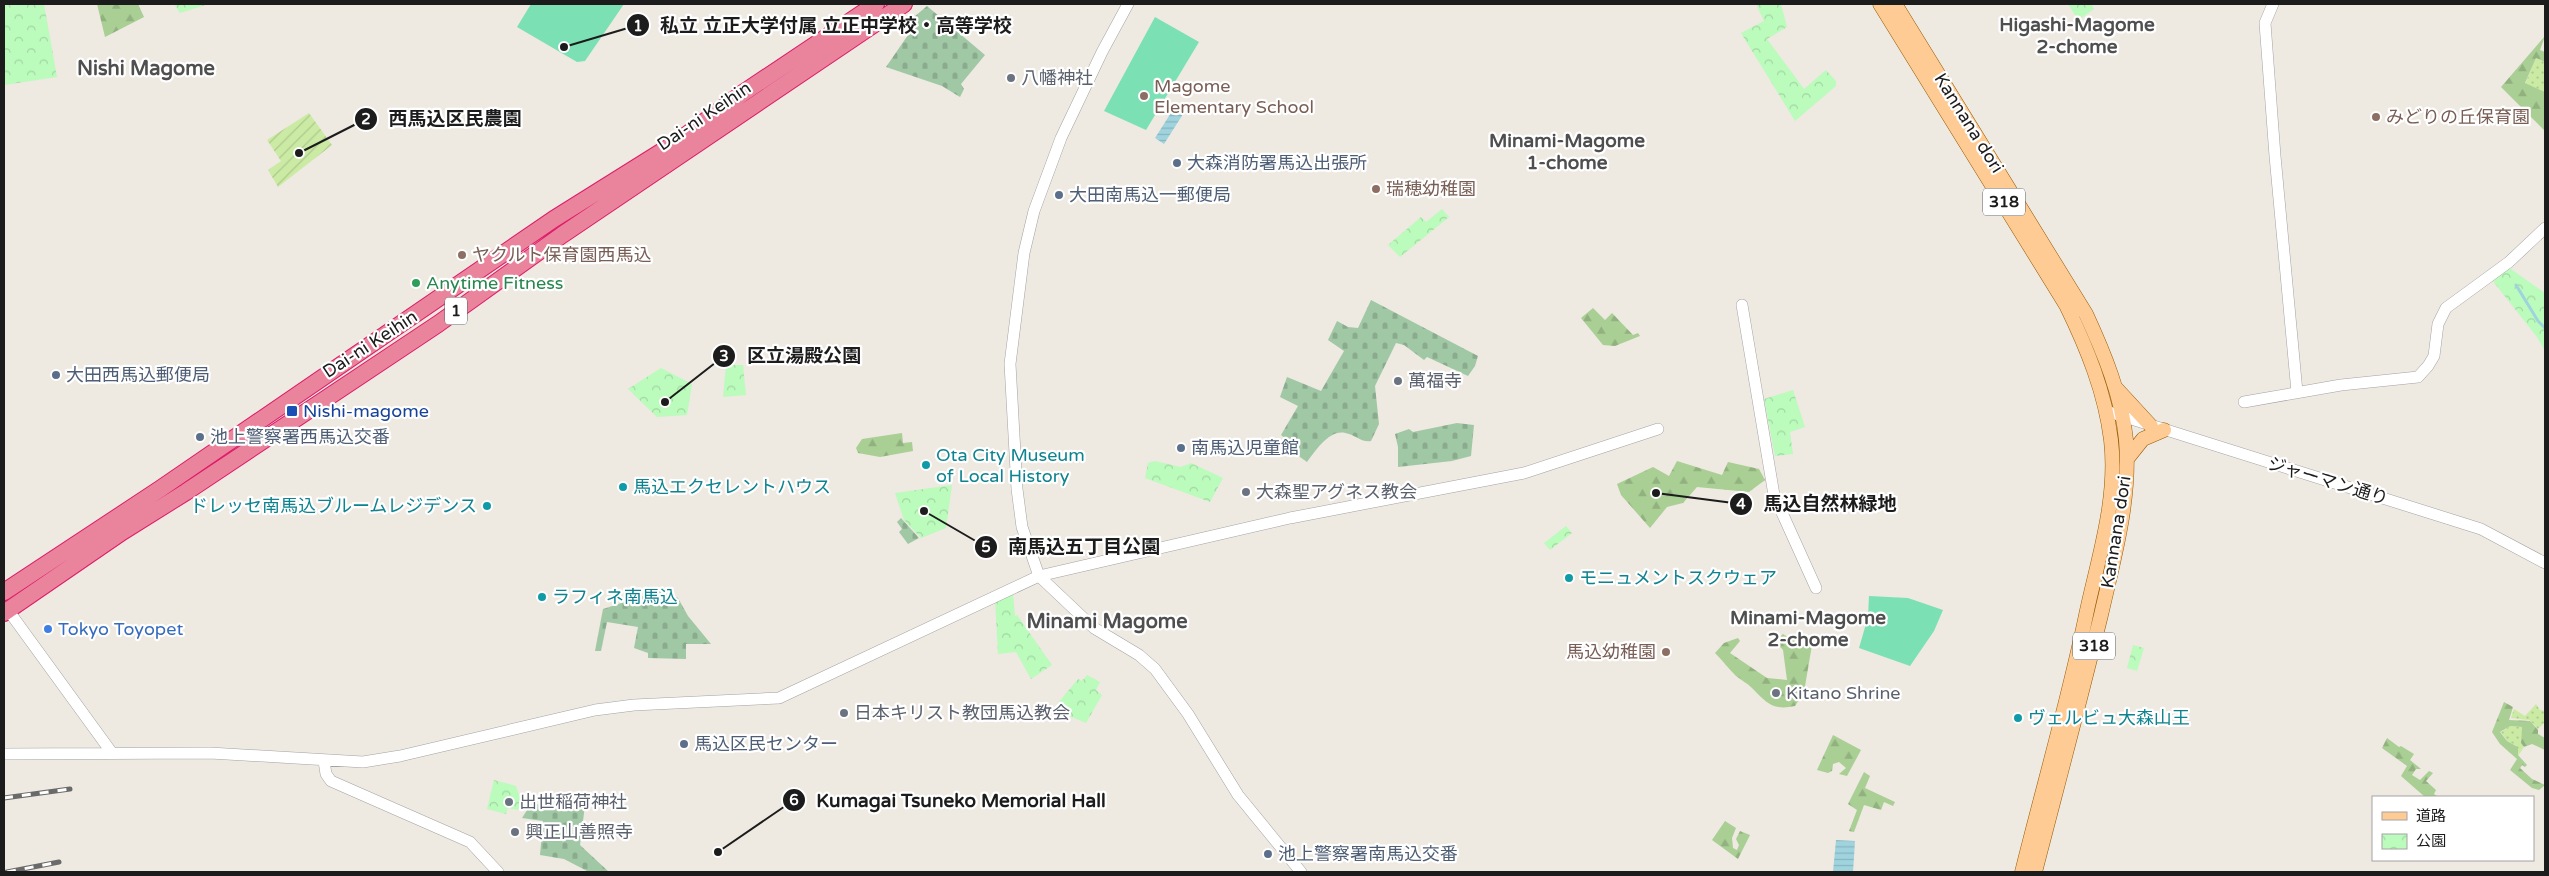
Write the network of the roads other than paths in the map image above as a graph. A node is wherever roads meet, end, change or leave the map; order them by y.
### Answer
1 (876, 4) edge
2 (904, 4) edge
3 (1128, 4) edge
4 (1880, 4) edge
5 (1895, 4) edge
6 (2273, 4) edge
7 (2545, 228) edge
8 (1742, 305) dead end
9 (2114, 386) junction
10 (2297, 392) junction
11 (2244, 402) dead end
12 (2106, 411) junction
13 (2121, 416) junction
14 (2158, 428) junction
15 (1658, 429) dead end
16 (2127, 458) junction
17 (2545, 563) edge
18 (1039, 576) junction
19 (1816, 588) dead end
20 (4, 592) edge
21 (6, 612) edge
22 (112, 753) junction
23 (4, 754) edge
24 (324, 761) junction
25 (498, 872) edge
26 (1301, 872) edge
27 (2022, 872) edge
28 (2035, 872) edge

1 - 20 highway, Dai-ni Keihin / 1
2 - 21 highway, Dai-ni Keihin / 1
3 - 18 street
4 - 12 main road, Kannana dori / 318
5 - 9 main road, Kannana dori / 318
6 - 10 street
7 - 10 street
8 - 19 street
9 - 13 main road, Kannana dori / 318
9 - 14 main road
10 - 11 street
12 - 13 street, ジャーマン通り
12 - 27 main road, Kannana dori / 318
13 - 14 street, ジャーマン通り
13 - 16 main road, Kannana dori / 318
14 - 16 main road
14 - 17 street, ジャーマン通り
15 - 18 street
16 - 28 main road, Kannana dori / 318
18 - 24 street
18 - 26 street
21 - 22 street
22 - 23 street
22 - 24 street
24 - 25 street

